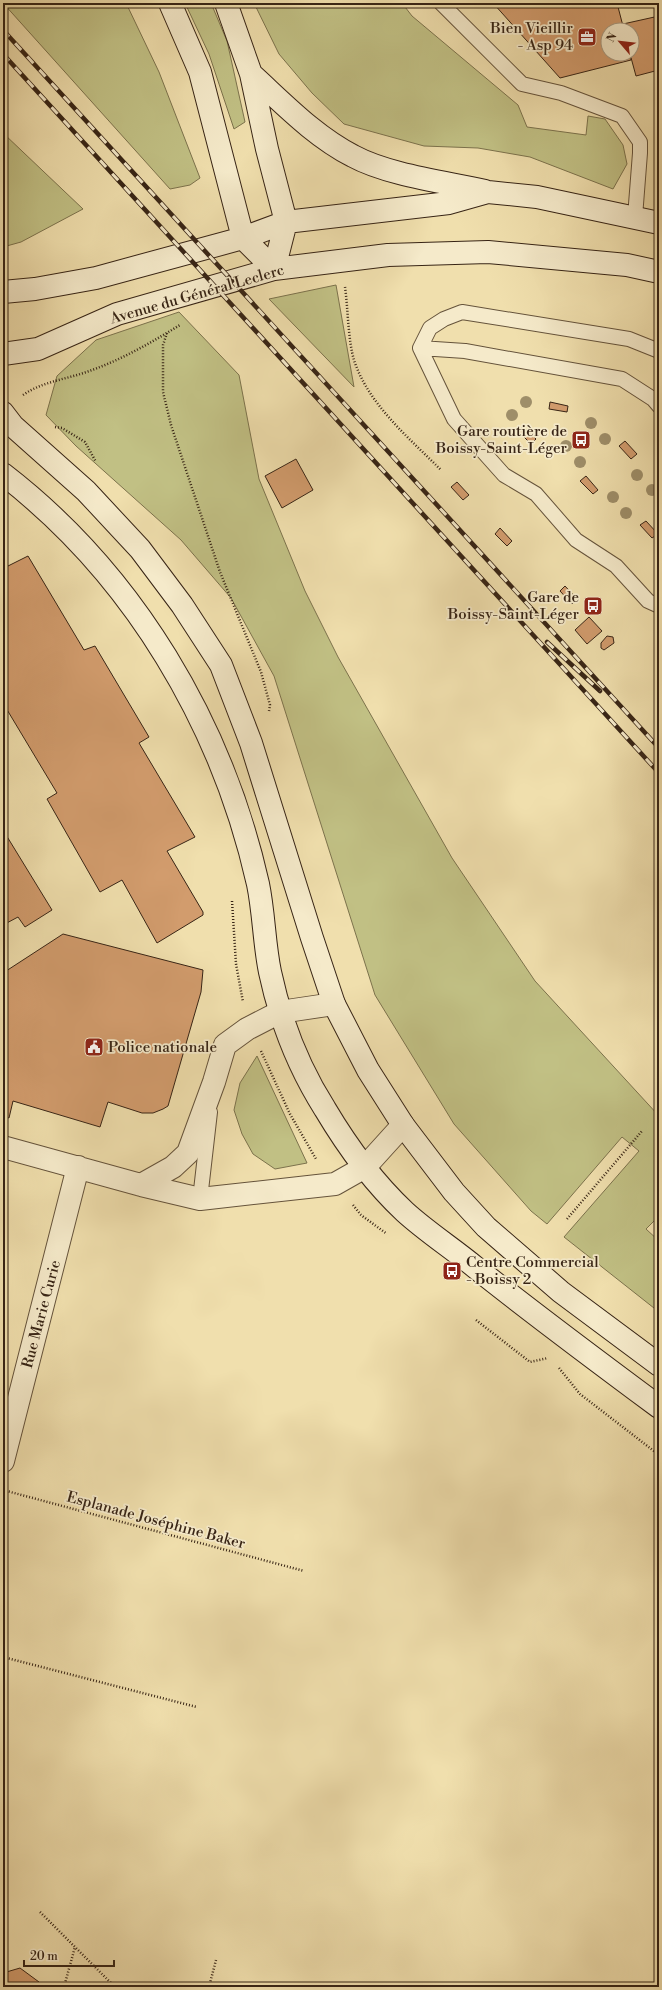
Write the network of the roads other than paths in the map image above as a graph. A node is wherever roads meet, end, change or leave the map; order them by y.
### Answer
1 (170, 3) edge
2 (226, 3) edge
3 (441, 3) edge
4 (251, 74) junction
5 (488, 192) junction
6 (635, 217) junction
7 (286, 222) junction
8 (659, 223) edge
9 (243, 238) junction
10 (274, 269) junction
11 (659, 272) edge
12 (3, 292) edge
13 (420, 348) junction
14 (659, 351) edge
15 (3, 354) edge
16 (659, 406) edge
17 (3, 413) edge
18 (3, 474) edge
19 (659, 606) edge
20 (334, 1004) junction
21 (280, 1012) junction
22 (214, 1082) junction
23 (403, 1125) junction
24 (3, 1147) edge
25 (78, 1167) junction
26 (365, 1167) junction
27 (141, 1185) junction
28 (200, 1199) junction
29 (659, 1365) edge
30 (659, 1407) edge
31 (3, 1461) edge

1 - 9 street
2 - 4 street
3 - 6 lane
4 - 5 street
4 - 7 street
5 - 6 street
5 - 7 street
6 - 8 street
7 - 9 street
7 - 10 street
9 - 10 street
9 - 12 street
10 - 11 street, Avenue du Général Leclerc
10 - 15 street, Avenue du Général Leclerc
13 - 14 lane
13 - 16 lane
13 - 19 lane
17 - 20 street
18 - 21 street
20 - 21 street
20 - 23 street
21 - 22 street
21 - 26 street
22 - 27 street
22 - 28 lane
23 - 26 street
23 - 29 street
24 - 25 street
25 - 27 street
25 - 31 street, Rue Marie Curie
26 - 28 street
26 - 30 street
27 - 28 street

